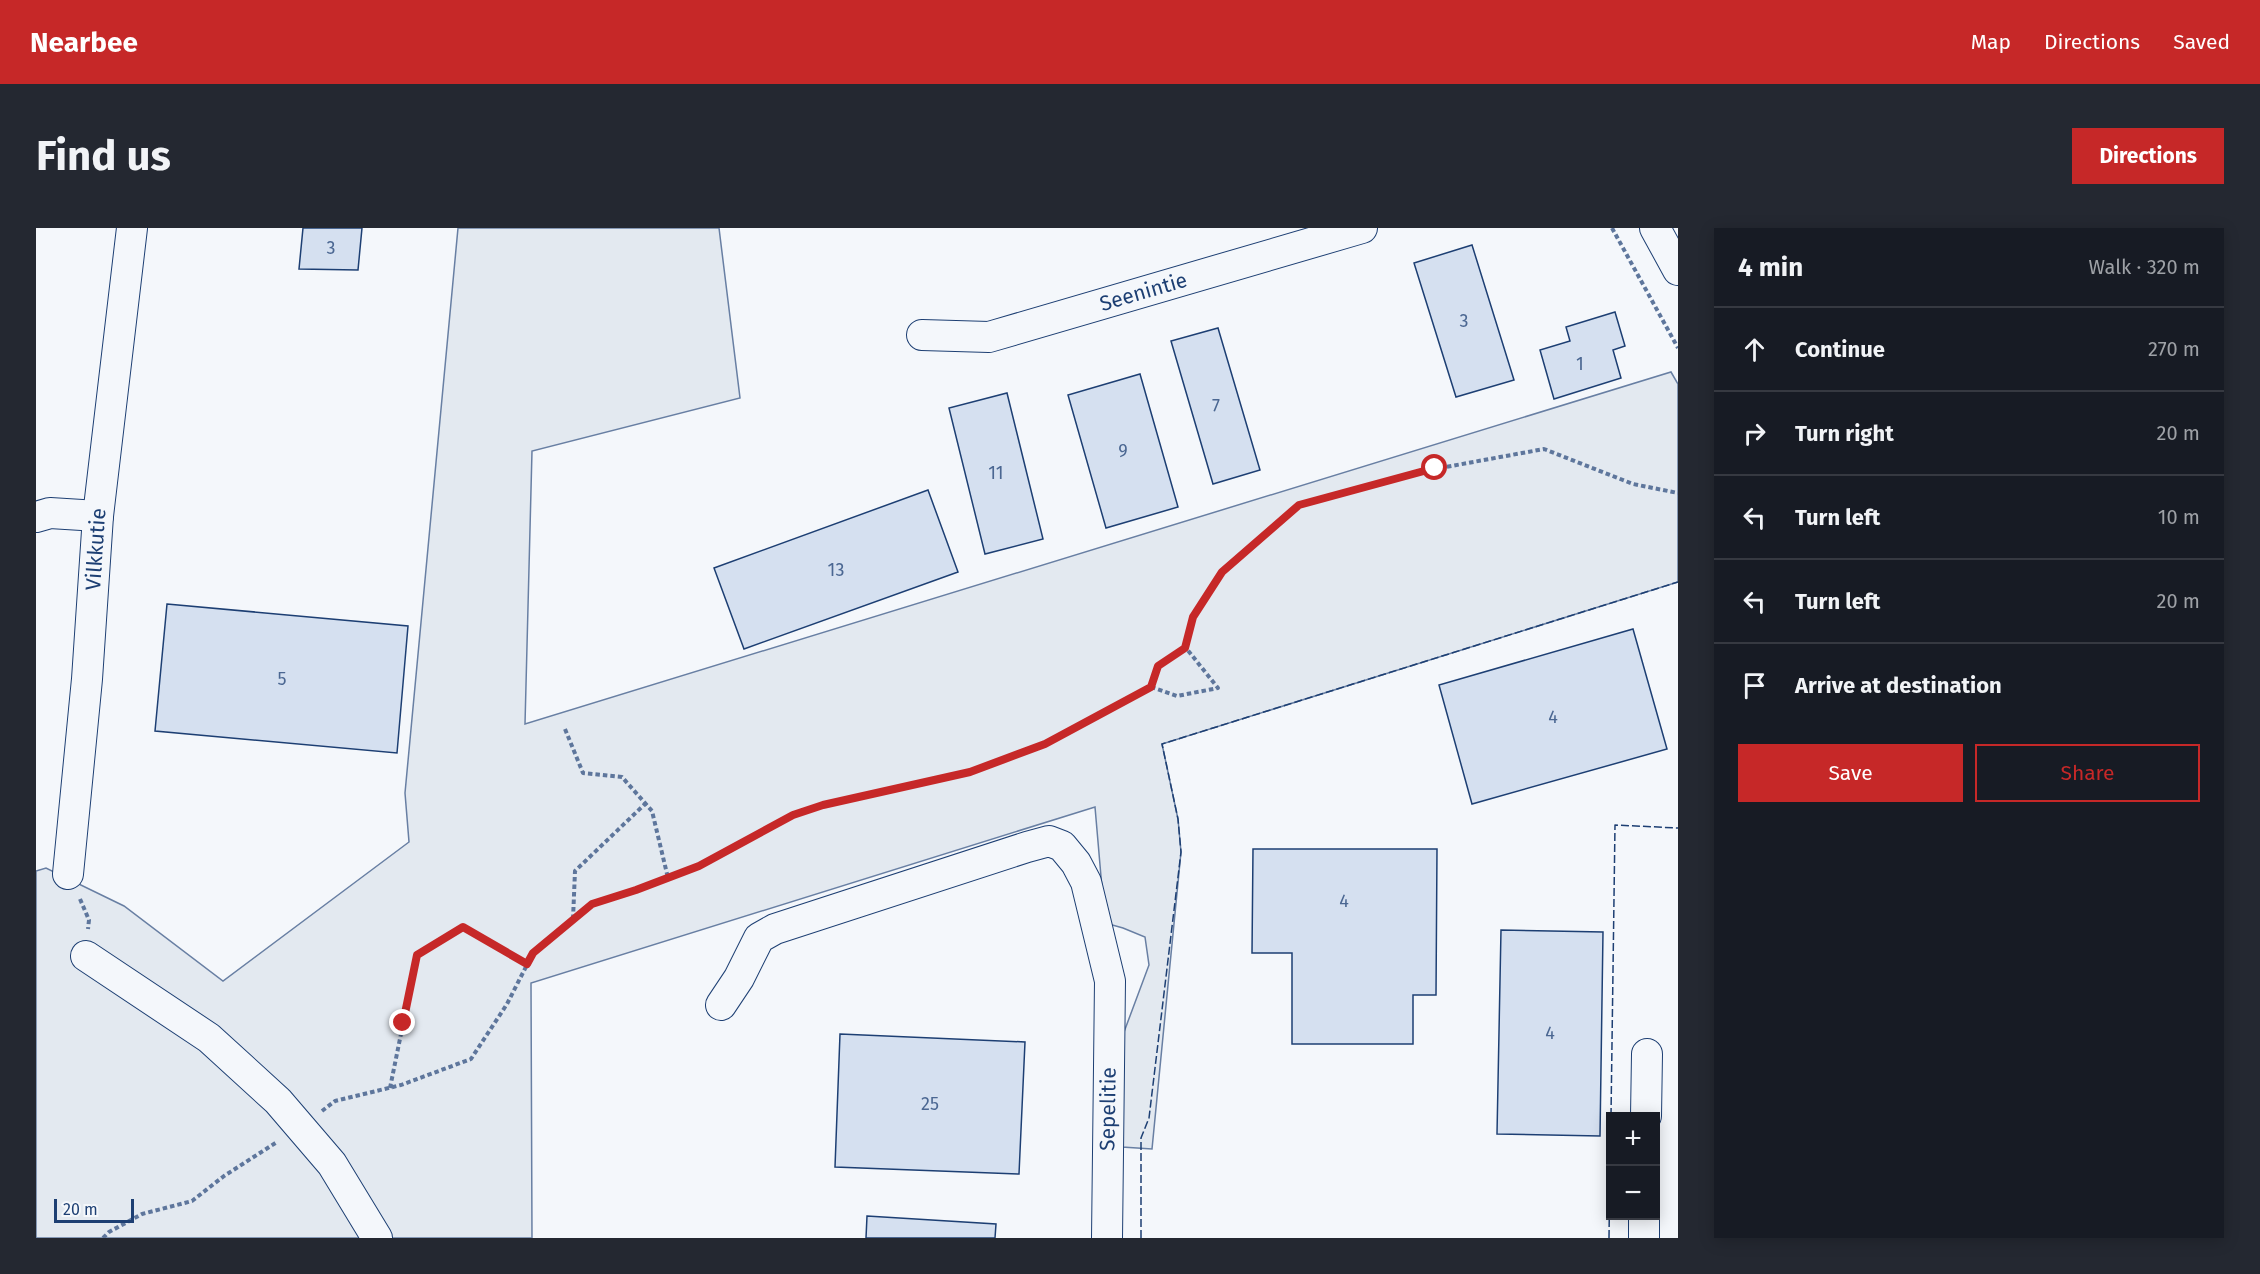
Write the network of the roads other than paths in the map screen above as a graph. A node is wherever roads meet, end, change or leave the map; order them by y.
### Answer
1 (132, 228) edge
2 (1362, 228) edge
3 (1655, 228) edge
4 (1678, 270) edge
5 (922, 335) dead end
6 (98, 516) junction
7 (36, 517) edge
8 (68, 874) road end
9 (86, 956) road end
10 (721, 1005) dead end
11 (1647, 1054) dead end
12 (1646, 1112) edge
13 (1644, 1220) edge
14 (377, 1238) edge
15 (1107, 1238) edge
16 (1644, 1238) edge

1 - 6 street, Vilkkutie
2 - 5 street, Seenintie
3 - 4 street
6 - 7 street
6 - 8 street, Vilkkutie
9 - 14 street
10 - 15 street, Sepelitie
11 - 12 street
13 - 16 street

